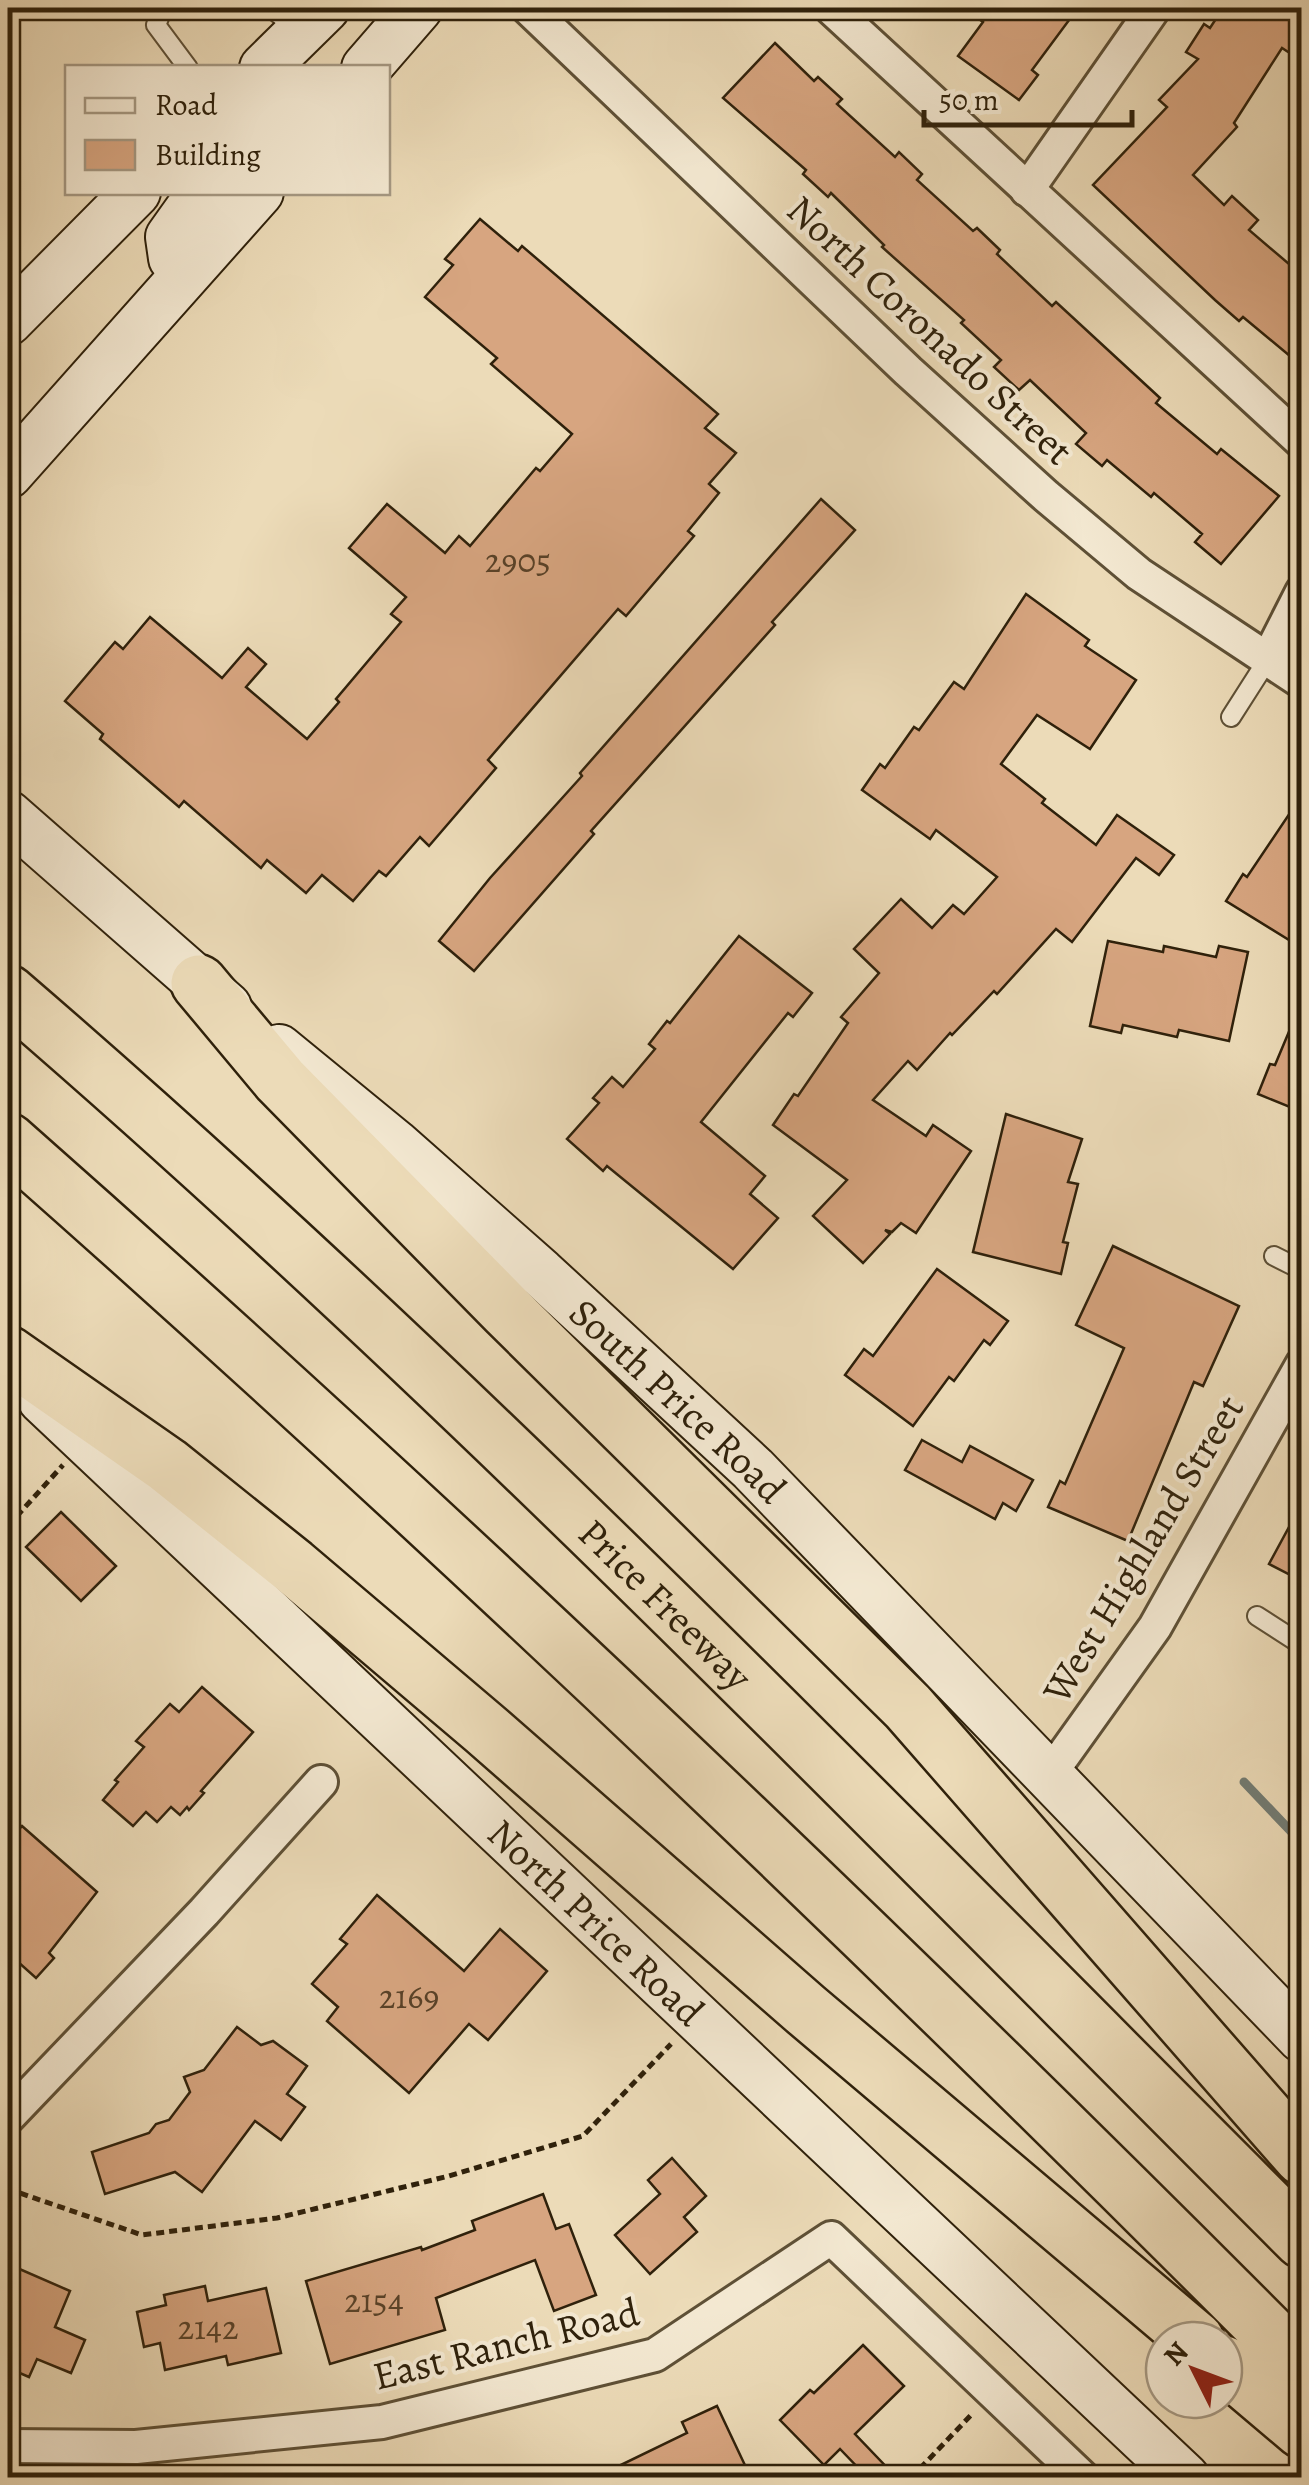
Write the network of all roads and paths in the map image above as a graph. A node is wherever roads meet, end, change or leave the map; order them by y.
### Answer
1 (163, 8) edge
2 (418, 8) edge
3 (528, 8) edge
4 (831, 8) edge
5 (1154, 8) edge
6 (294, 29) edge
7 (186, 65) edge
8 (266, 65) edge
9 (369, 65) edge
10 (1027, 190) junction
11 (133, 195) edge
12 (200, 195) edge
13 (256, 195) edge
14 (188, 270) junction
15 (8, 321) edge
16 (1302, 442) edge
17 (8, 474) edge
18 (1302, 592) edge
19 (1268, 659) junction
20 (1302, 682) edge
21 (1232, 718) dead end
22 (8, 815) edge
23 (198, 983) junction
24 (8, 993) edge
25 (8, 1141) edge
26 (1274, 1256) dead end
27 (1302, 1270) edge
28 (8, 1354) edge
29 (1302, 1364) edge
30 (8, 1365) edge
31 (67, 1461) dead end
32 (8, 1526) edge
33 (1257, 1616) dead end
34 (1302, 1644) edge
35 (1050, 1774) junction
36 (322, 1782) dead end
37 (676, 2038) dead end
38 (1302, 2038) edge
39 (8, 2118) edge
40 (1302, 2157) edge
41 (8, 2189) edge
42 (1302, 2240) edge
43 (1172, 2320) edge
44 (1302, 2366) edge
45 (1244, 2381) edge
46 (992, 2392) junction
47 (1302, 2430) edge
48 (8, 2446) edge
49 (911, 2478) edge
50 (1083, 2478) edge
51 (1185, 2478) edge

1 - 7 lane
2 - 9 main road
3 - 19 street, North Coronado Street
4 - 10 street
5 - 10 street
6 - 8 main road
10 - 16 street
11 - 15 main road
12 - 14 main road
13 - 14 main road
14 - 17 main road
18 - 19 street
19 - 20 street, North Coronado Street
19 - 21 lane
22 - 23 main road, South Price Road
23 - 35 main road, South Price Road
23 - 40 highway
24 - 42 highway, Price Freeway
25 - 44 highway
26 - 27 lane
28 - 43 highway
29 - 35 street, West Highland Street
30 - 51 main road, North Price Road
31 - 32 path
33 - 34 lane
35 - 38 main road, South Price Road
36 - 39 street
37 - 41 path
45 - 47 highway
46 - 48 street, East Ranch Road
46 - 49 path
46 - 50 street

